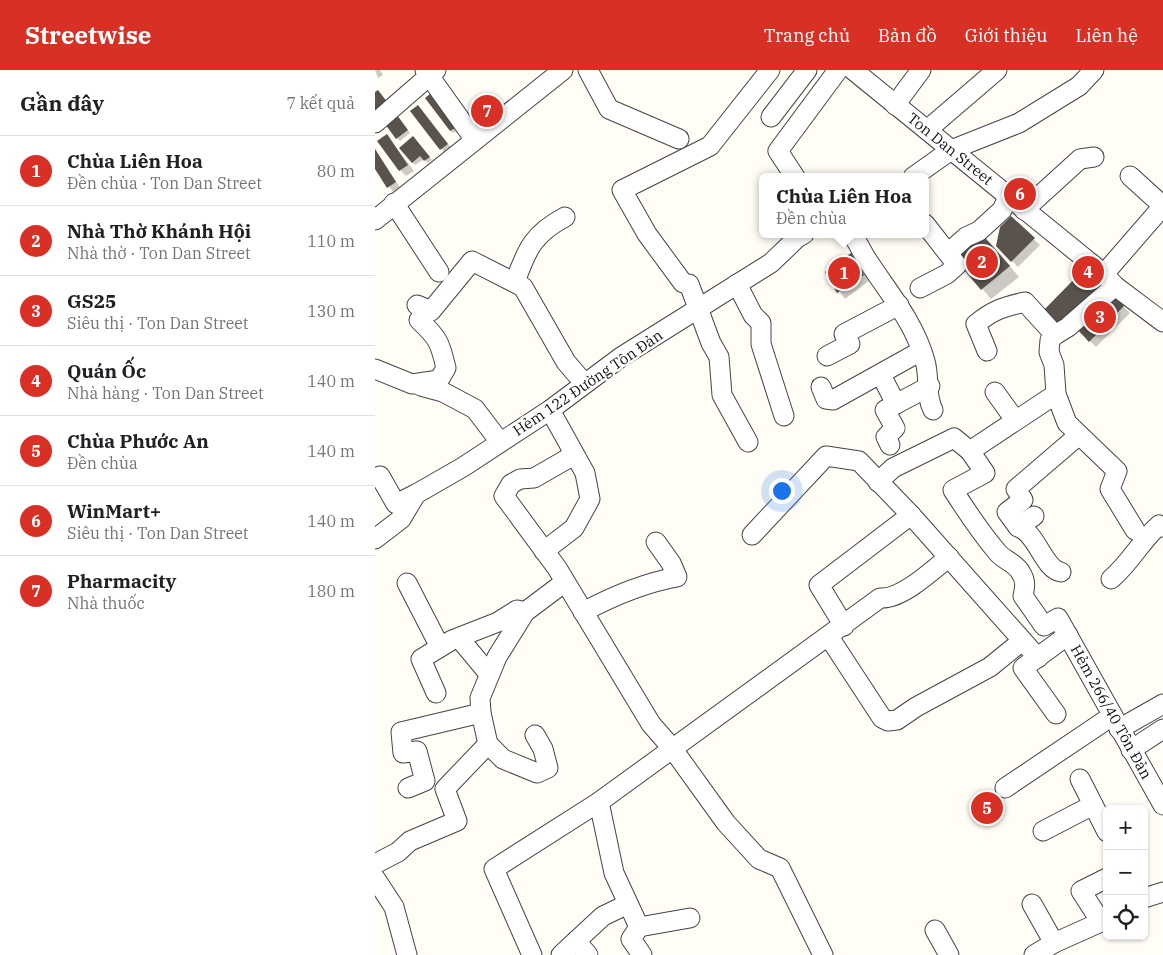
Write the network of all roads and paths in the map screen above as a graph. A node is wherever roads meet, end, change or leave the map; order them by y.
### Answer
1 (563, 70) edge
2 (588, 70) edge
3 (770, 70) edge
4 (807, 70) edge
5 (838, 70) edge
6 (853, 70) edge
7 (921, 70) edge
8 (997, 70) edge
9 (1094, 70) edge
10 (430, 72) edge
11 (895, 105) junction
12 (771, 117) dead end
13 (375, 123) edge
14 (927, 130) junction
15 (679, 139) dead end
16 (475, 140) junction
17 (951, 150) junction
18 (1094, 157) dead end
19 (792, 173) edge
20 (919, 173) edge
21 (1131, 176) dead end
22 (1008, 197) junction
23 (395, 203) junction
24 (1024, 210) junction
25 (565, 217) dead end
26 (375, 220) edge
27 (929, 229) edge
28 (797, 238) edge
29 (855, 238) edge
30 (948, 253) junction
31 (439, 272) dead end
32 (1110, 280) junction
33 (515, 282) junction
34 (737, 284) junction
35 (919, 288) dead end
36 (899, 305) junction
37 (699, 310) junction
38 (1162, 320) edge
39 (1055, 335) junction
40 (921, 351) junction
41 (987, 351) dead end
42 (827, 356) dead end
43 (375, 369) edge
44 (881, 375) junction
45 (584, 383) junction
46 (412, 384) junction
47 (930, 386) junction
48 (821, 387) dead end
49 (995, 392) dead end
50 (1056, 394) junction
51 (896, 404) junction
52 (550, 410) junction
53 (933, 410) dead end
54 (784, 416) dead end
55 (1015, 420) junction
56 (1079, 435) junction
57 (500, 442) junction
58 (747, 442) dead end
59 (890, 445) dead end
60 (970, 451) junction
61 (574, 455) junction
62 (379, 476) dead end
63 (878, 482) junction
64 (416, 494) junction
65 (911, 515) junction
66 (1034, 516) dead end
67 (1018, 527) junction
68 (1163, 527) edge
69 (1135, 530) dead end
70 (752, 535) dead end
71 (375, 539) edge
72 (656, 542) dead end
73 (544, 552) junction
74 (949, 557) junction
75 (1061, 572) dead end
76 (1111, 579) dead end
77 (565, 582) junction
78 (407, 583) dead end
79 (525, 612) junction
80 (583, 612) junction
81 (843, 626) junction
82 (1069, 635) junction
83 (459, 638) junction
84 (829, 638) junction
85 (1022, 641) junction
86 (440, 647) junction
87 (1038, 658) junction
88 (489, 674) junction
89 (436, 693) dead end
90 (1163, 704) edge
91 (481, 713) junction
92 (1056, 714) dead end
93 (1115, 722) junction
94 (1163, 729) edge
95 (535, 735) dead end
96 (488, 744) junction
97 (672, 748) junction
98 (1131, 750) junction
99 (1080, 779) dead end
100 (408, 788) dead end
101 (1005, 788) dead end
102 (599, 802) junction
103 (1093, 804) junction
104 (1163, 805) edge
105 (1103, 824) edge
106 (1043, 831) dead end
107 (375, 864) edge
108 (375, 878) edge
109 (1103, 880) edge
110 (1163, 892) edge
111 (1148, 897) edge
112 (628, 904) junction
113 (1032, 904) dead end
114 (690, 918) dead end
115 (639, 927) junction
116 (935, 930) dead end
117 (1054, 943) junction
118 (582, 948) edge
119 (407, 955) edge
120 (532, 955) edge
121 (561, 955) edge
122 (642, 955) edge
123 (823, 955) edge
124 (949, 955) edge
125 (1034, 955) edge

1 - 16 street
2 - 15 street
3 - 37 street
4 - 12 street
5 - 19 street
6 - 11 street, Ton Dan Street
7 - 11 street
8 - 14 street
9 - 17 street
10 - 13 street
10 - 16 street
11 - 14 street, Ton Dan Street
14 - 17 street, Ton Dan Street
16 - 23 street
17 - 20 street
17 - 22 street, Ton Dan Street
18 - 24 street
21 - 32 street
22 - 24 street, Ton Dan Street
22 - 30 street
23 - 26 street
23 - 31 street
24 - 32 street, Ton Dan Street
25 - 33 street
27 - 30 street
28 - 34 street, Hẻm 122 Đường Tôn Đản
29 - 36 street
30 - 35 street
32 - 38 street, Ton Dan Street
32 - 39 street
33 - 45 street
33 - 46 street
34 - 37 street, Hẻm 122 Đường Tôn Đản
34 - 54 street
36 - 40 street
36 - 42 street
37 - 45 street, Hẻm 122 Đường Tôn Đản
37 - 58 street
39 - 41 street
39 - 50 street
40 - 44 street
40 - 47 street
43 - 46 street
44 - 48 street
44 - 51 street
45 - 52 street, Hẻm 122 Đường Tôn Đản
46 - 57 street
47 - 51 street
47 - 53 street
49 - 55 street
50 - 55 street
50 - 56 street
51 - 59 street
52 - 57 street, Hẻm 122 Đường Tôn Đản
52 - 61 street
55 - 60 street
56 - 67 street
56 - 69 street
57 - 64 street, Hẻm 122 Đường Tôn Đản
60 - 63 street
60 - 82 street, Hẻm 266/40 Tôn Đản
61 - 73 street
61 - 73 street
62 - 64 street, Hẻm 122 Đường Tôn Đản
63 - 65 street
63 - 70 street
64 - 71 street, Hẻm 122 Đường Tôn Đản
65 - 74 street
65 - 81 street
66 - 67 street
67 - 75 street
68 - 76 street
72 - 80 street
73 - 77 street
74 - 81 street
74 - 85 street
77 - 79 street
77 - 80 street
78 - 86 street
79 - 83 street
79 - 88 street
80 - 97 street
81 - 84 street
82 - 87 street
82 - 93 street, Hẻm 266/40 Tôn Đản
83 - 86 street
83 - 88 street
84 - 85 street
84 - 97 street
85 - 87 street
86 - 89 street
87 - 92 street
88 - 91 street
90 - 93 street
91 - 96 street
91 - 100 street
93 - 98 street, Hẻm 266/40 Tôn Đản
93 - 101 street
94 - 98 street
95 - 96 street
96 - 107 street
97 - 102 street
97 - 123 street
98 - 104 street, Hẻm 266/40 Tôn Đản
99 - 103 street
102 - 112 street
102 - 120 street
103 - 105 street
103 - 106 street
108 - 119 street
109 - 117 street
110 - 111 street
112 - 115 street
112 - 118 street
113 - 117 street
114 - 115 street
115 - 122 street
116 - 124 street
117 - 125 street
118 - 121 street

